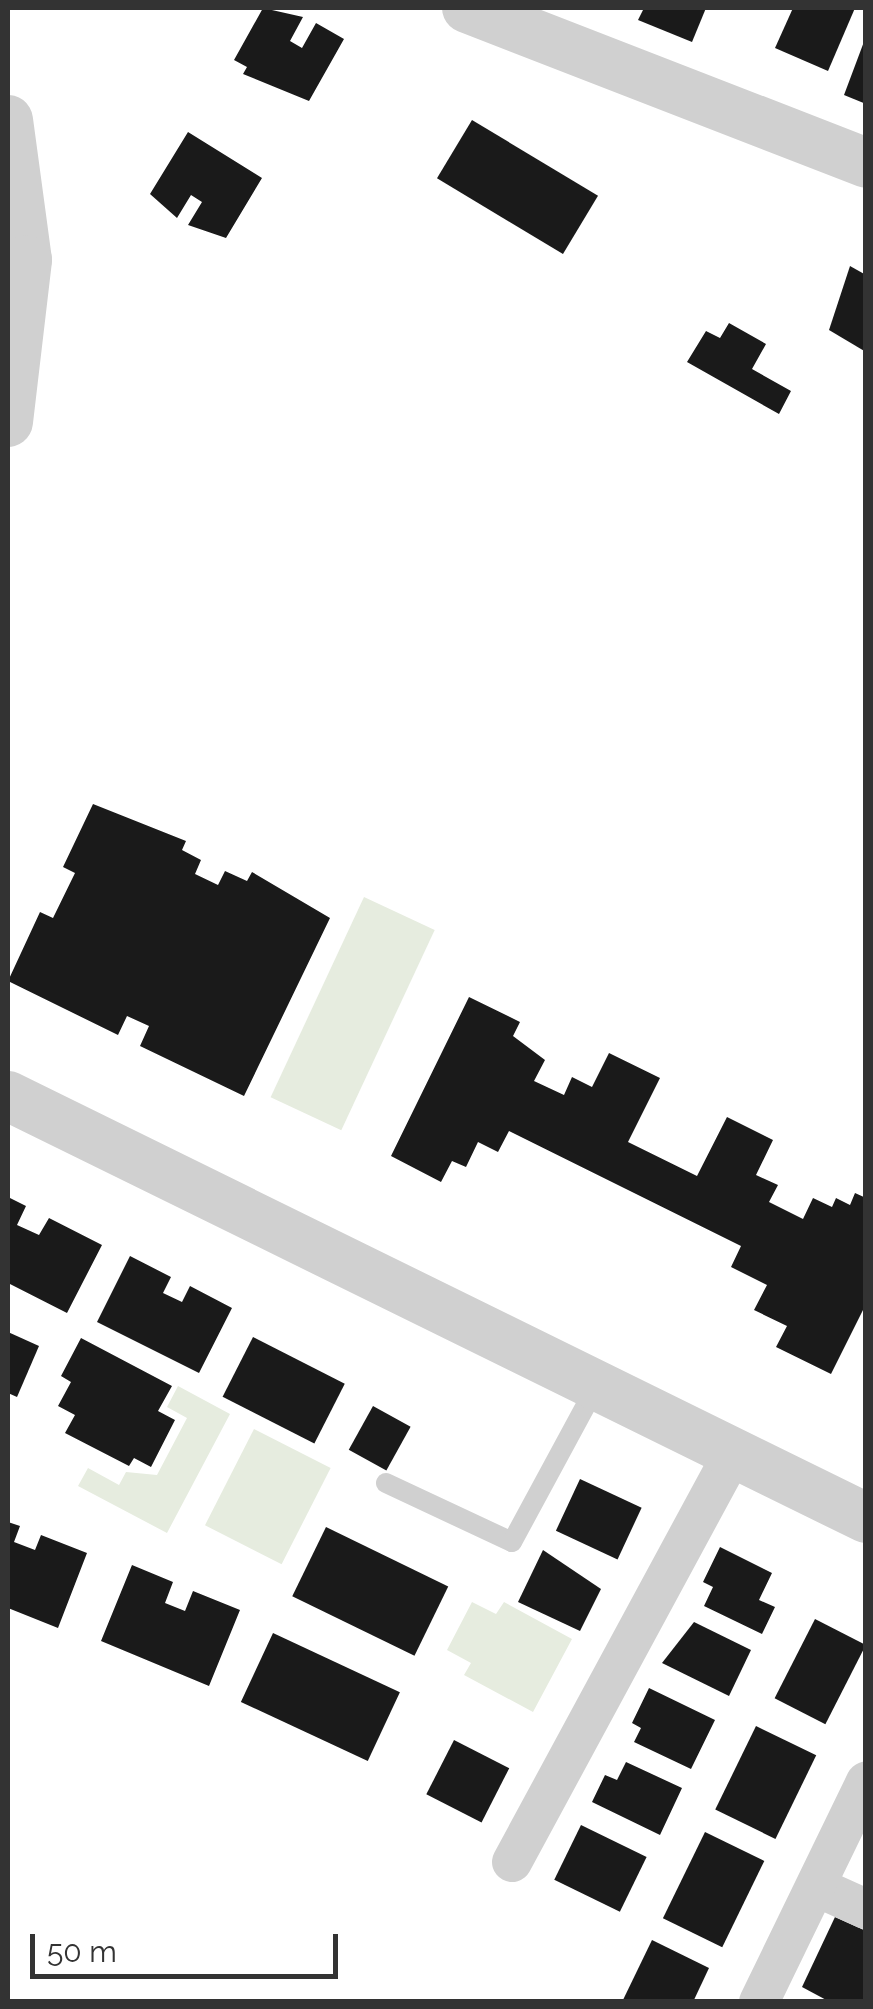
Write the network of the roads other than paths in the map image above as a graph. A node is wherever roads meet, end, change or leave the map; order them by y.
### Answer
1 (483, 10) edge
2 (8, 120) edge
3 (866, 163) edge
4 (8, 422) edge
5 (8, 1096) edge
6 (598, 1383) junction
7 (734, 1453) junction
8 (386, 1484) dead end
9 (866, 1518) edge
10 (866, 1782) edge
11 (512, 1862) dead end
12 (817, 1887) junction
13 (866, 1909) edge
14 (759, 2002) edge

1 - 3 street
2 - 4 street
5 - 6 street
6 - 7 street
6 - 8 lane
7 - 9 street
7 - 11 street
10 - 12 street
12 - 13 street
12 - 14 street

